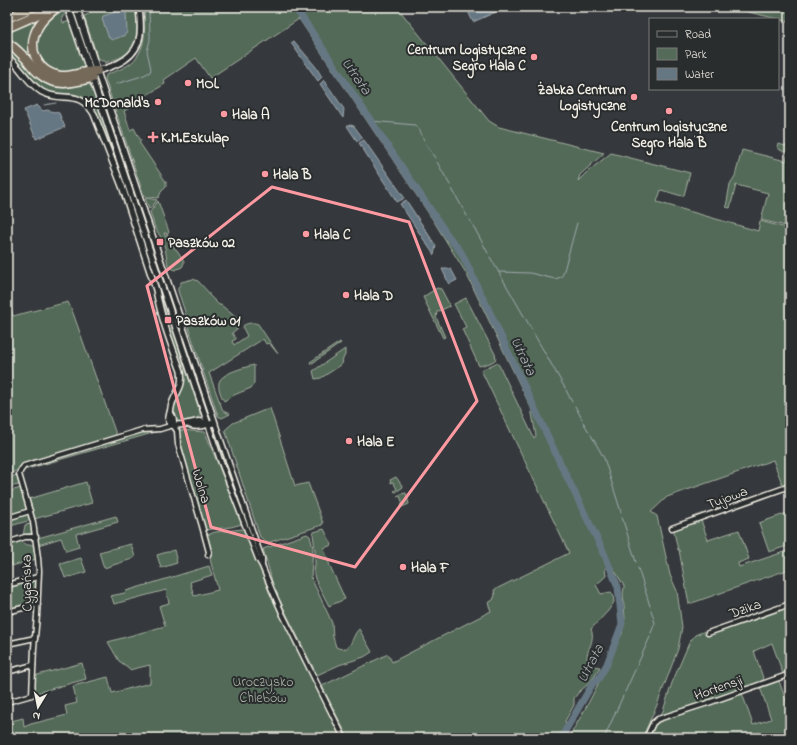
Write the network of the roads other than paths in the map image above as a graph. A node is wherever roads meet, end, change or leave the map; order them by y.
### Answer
1 (33, 7) edge
2 (55, 7) edge
3 (139, 7) edge
4 (76, 8) edge
5 (69, 10) edge
6 (7, 18) edge
7 (7, 28) edge
8 (7, 43) edge
9 (7, 57) edge
10 (93, 73) junction
11 (215, 423) junction
12 (208, 424) junction
13 (173, 425) junction
14 (790, 486) edge
15 (30, 511) junction
16 (7, 518) edge
17 (672, 528) dead end
18 (36, 537) junction
19 (7, 543) edge
20 (208, 555) dead end
21 (262, 566) junction
22 (38, 577) junction
23 (7, 585) edge
24 (38, 604) junction
25 (790, 604) edge
26 (7, 612) edge
27 (708, 633) dead end
28 (35, 638) junction
29 (7, 644) edge
30 (33, 665) junction
31 (7, 672) edge
32 (790, 674) edge
33 (7, 702) edge
34 (344, 738) edge
35 (646, 738) edge

1 - 6 highway
2 - 7 highway
2 - 10 highway
3 - 10 street
4 - 10 main road
5 - 10 main road
8 - 10 highway
9 - 13 street
10 - 11 street
10 - 12 street
11 - 12 street
11 - 21 street
12 - 13 street
12 - 21 street
13 - 15 street, Cygańska
13 - 20 street, Wolna
14 - 17 street, Tujowa
15 - 16 street
15 - 18 street, Cygańska
18 - 19 street
18 - 22 street, Cygańska
21 - 34 street
22 - 23 street
22 - 24 street, Cygańska
24 - 26 street
24 - 28 street, Cygańska
25 - 27 street, Dzika
28 - 29 street
28 - 30 street, Cygańska
30 - 31 street
30 - 33 street, Cygańska
32 - 35 street, Hortensji

